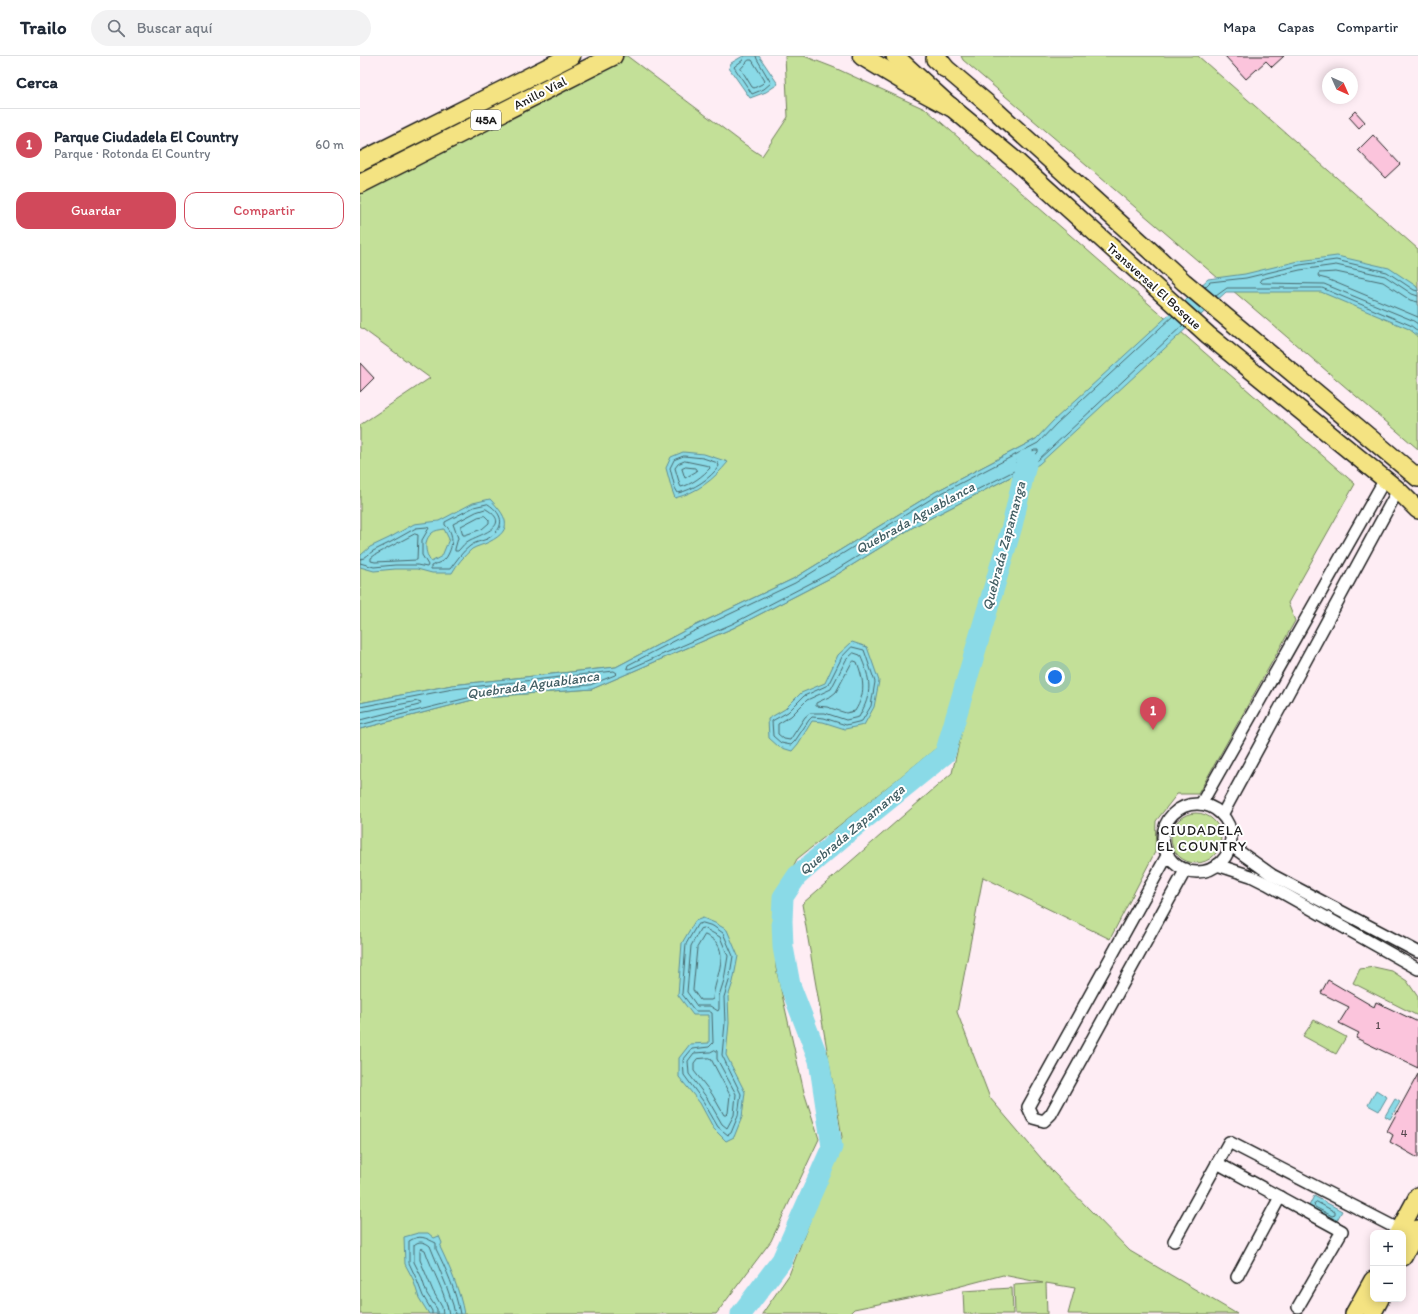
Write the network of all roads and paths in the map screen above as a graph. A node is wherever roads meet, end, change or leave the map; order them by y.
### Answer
1 (571, 56) edge
2 (612, 56) edge
3 (628, 56) edge
4 (862, 56) edge
5 (894, 56) edge
6 (938, 60) edge
7 (585, 70) junction
8 (951, 106) junction
9 (360, 162) edge
10 (360, 184) edge
11 (1418, 478) edge
12 (1385, 479) junction
13 (1398, 490) junction
14 (1418, 510) edge
15 (1200, 804) junction
16 (1222, 814) junction
17 (1230, 845) junction
18 (1168, 854) junction
19 (1217, 865) junction
20 (1186, 869) junction
21 (1418, 952) edge
22 (1418, 969) edge
23 (1217, 1163) junction
24 (1418, 1196) edge
25 (1280, 1197) junction
26 (1418, 1229) edge
27 (1397, 1230) edge
28 (1400, 1230) edge
29 (1174, 1241) dead end
30 (1406, 1251) edge
31 (1237, 1277) dead end
32 (1370, 1285) edge
33 (1378, 1302) edge
34 (1298, 1307) dead end
35 (1354, 1314) edge
36 (1372, 1314) edge

1 - 9 highway, Anillo Víal / 45A
2 - 7 highway, Anillo Víal / 45A
3 - 7 highway
4 - 8 highway
5 - 8 main road, Transversal El Bosque
6 - 11 main road, Transversal El Bosque
7 - 10 highway, Anillo Víal / 45A
8 - 12 main road, Transversal El Bosque
12 - 13 main road, Transversal El Bosque
12 - 15 street
13 - 14 main road, Transversal El Bosque
13 - 16 street
15 - 16 street
15 - 18 street
16 - 17 street
17 - 19 street
17 - 21 street
18 - 20 street
18 - 20 street
19 - 20 street
19 - 22 street
23 - 25 street
23 - 27 street
23 - 29 street
24 - 28 main road
25 - 31 street
25 - 34 street
26 - 30 main road
32 - 35 main road
33 - 36 main road

